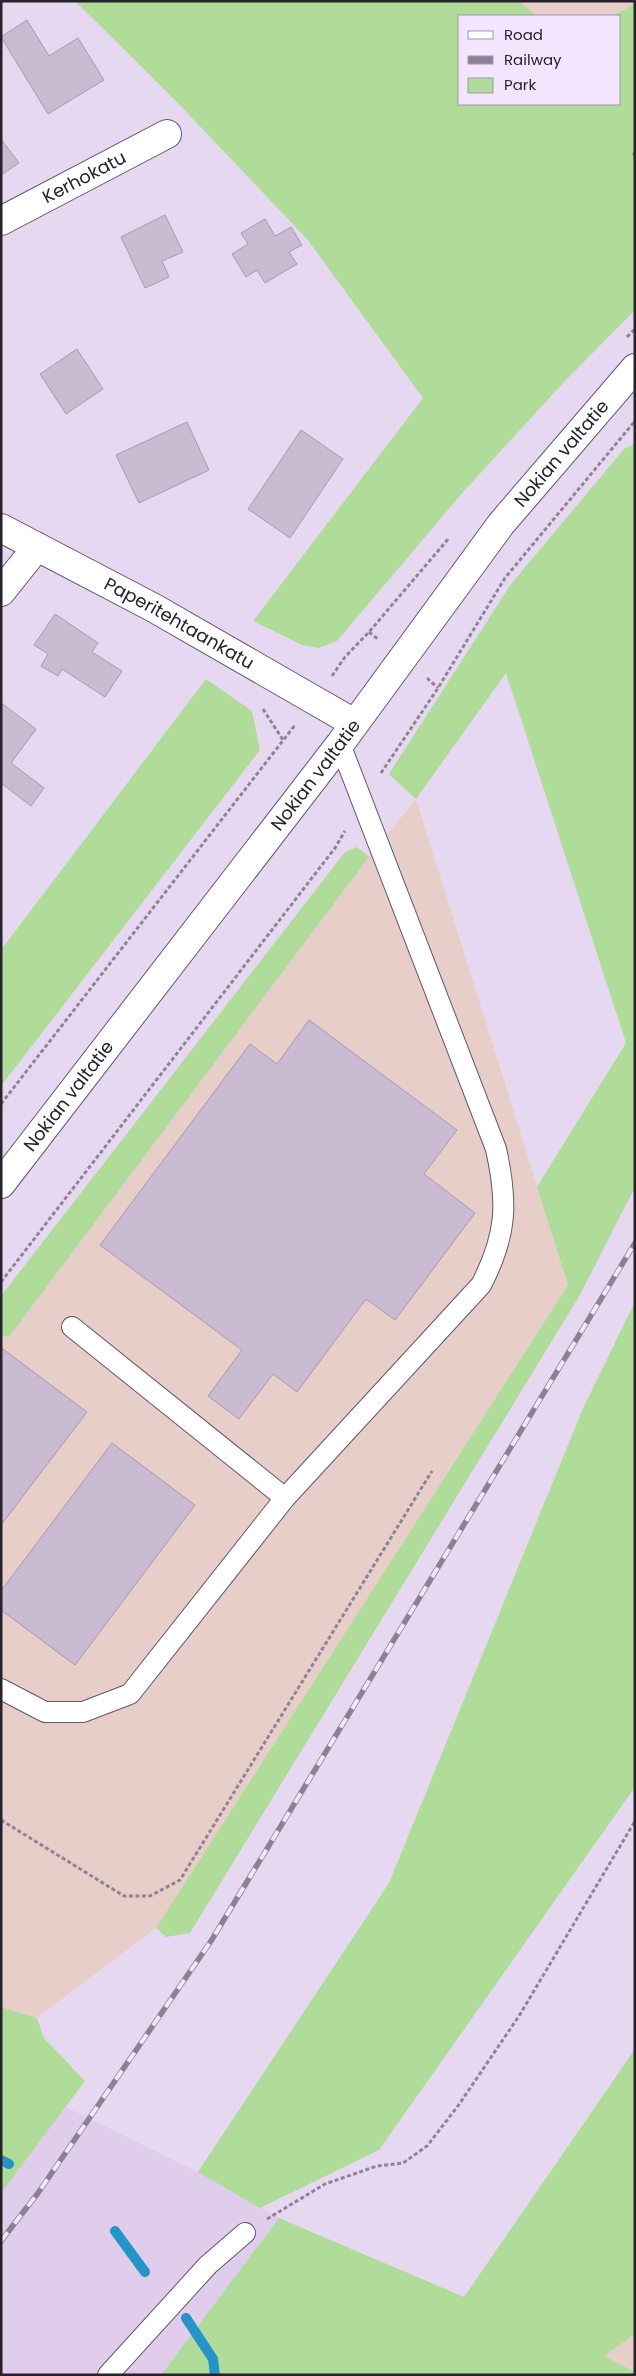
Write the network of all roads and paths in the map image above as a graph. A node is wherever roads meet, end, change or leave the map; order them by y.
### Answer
1 (168, 134) dead end
2 (1, 221) edge
3 (632, 375) edge
4 (635, 421) edge
5 (1, 528) edge
6 (453, 534) dead end
7 (37, 547) junction
8 (1, 592) edge
9 (369, 632) dead end
10 (347, 734) junction
11 (283, 740) dead end
12 (362, 803) junction
13 (1, 1104) edge
14 (1, 1184) edge
15 (1, 1282) edge
16 (72, 1327) dead end
17 (432, 1471) dead end
18 (285, 1498) junction
19 (1, 1689) edge
20 (1, 1820) edge
21 (635, 1821) edge
22 (245, 2233) joint
23 (108, 2375) edge

1 - 2 main road, Kerhokatu
3 - 10 main road, Nokian valtatie
4 - 12 path
5 - 7 main road, Paperitehtaankatu
6 - 9 path
7 - 8 main road
7 - 10 main road, Paperitehtaankatu
10 - 12 lane
10 - 14 main road, Nokian valtatie
11 - 13 path
12 - 15 path
12 - 18 lane
16 - 18 lane
17 - 20 path
18 - 19 lane
21 - 22 path
22 - 23 lane

